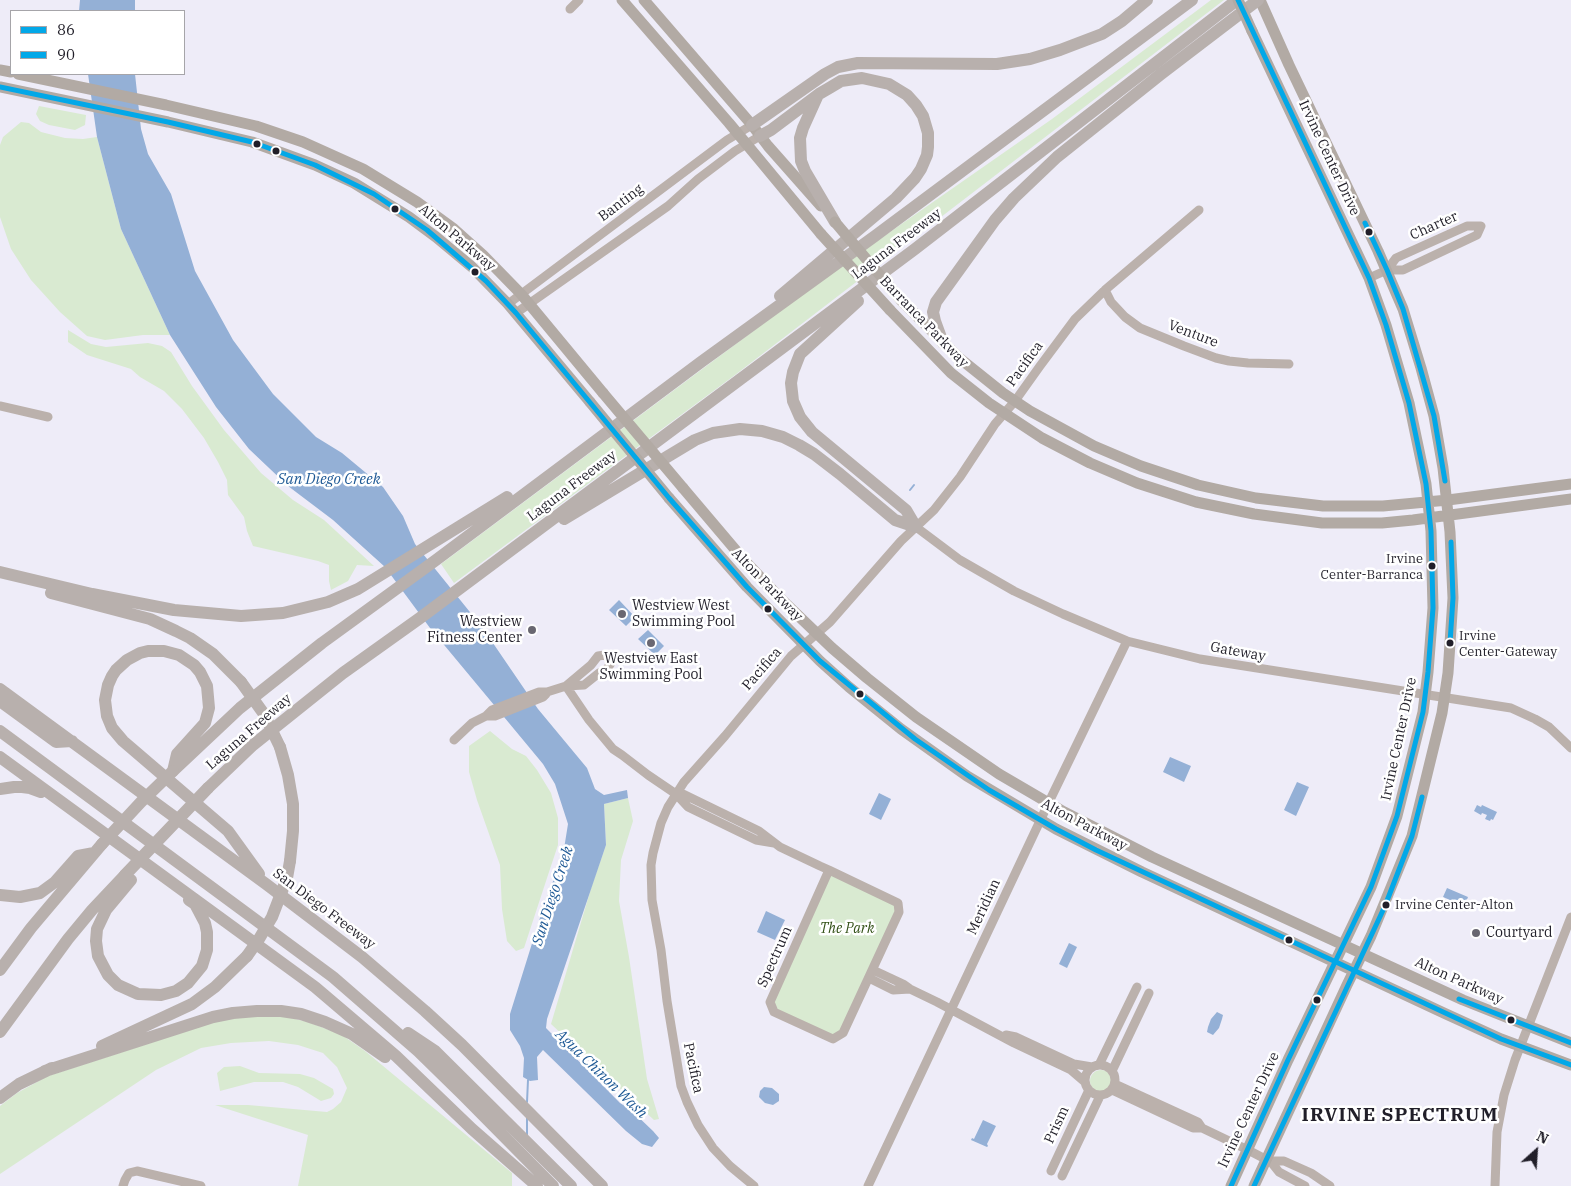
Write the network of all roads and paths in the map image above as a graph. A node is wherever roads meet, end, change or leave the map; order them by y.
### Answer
1 (579, 0) edge
2 (622, 0) edge
3 (644, 0) edge
4 (1138, 0) edge
5 (1147, 0) edge
6 (1187, 0) edge
7 (1192, 0) edge
8 (1237, 0) edge
9 (1259, 0) edge
10 (570, 9) dead end
11 (1151, 30) junction
12 (1060, 50) junction
13 (23, 75) edge
14 (0, 87) edge
15 (819, 94) junction
16 (752, 125) junction
17 (738, 134) junction
18 (760, 136) junction
19 (746, 144) junction
20 (1199, 210) dead end
21 (835, 222) junction
22 (915, 249) junction
23 (1387, 270) junction
24 (1369, 278) junction
25 (1105, 290) junction
26 (522, 294) junction
27 (508, 304) junction
28 (529, 304) junction
29 (516, 313) junction
30 (943, 343) junction
31 (701, 362) junction
32 (1289, 364) dead end
33 (1015, 401) junction
34 (0, 406) edge
35 (1004, 414) junction
36 (48, 416) dead end
37 (585, 448) junction
38 (1571, 484) edge
39 (1571, 498) edge
40 (1448, 500) junction
41 (1428, 502) junction
42 (1449, 516) junction
43 (1430, 518) junction
44 (916, 527) junction
45 (534, 533) junction
46 (0, 572) edge
47 (0, 578) edge
48 (817, 633) junction
49 (1127, 641) junction
50 (803, 644) junction
51 (566, 686) junction
52 (0, 689) edge
53 (1426, 695) junction
54 (1444, 698) junction
55 (0, 701) edge
56 (0, 732) edge
57 (454, 740) dead end
58 (72, 741) junction
59 (1571, 748) edge
60 (0, 757) edge
61 (176, 766) junction
62 (0, 789) edge
63 (676, 794) junction
64 (57, 798) junction
65 (1048, 804) junction
66 (1040, 820) junction
67 (127, 850) junction
68 (94, 853) junction
69 (829, 870) junction
70 (128, 878) junction
71 (266, 884) junction
72 (0, 895) edge
73 (1571, 917) edge
74 (1343, 945) junction
75 (1362, 954) junction
76 (1335, 962) junction
77 (0, 970) edge
78 (1354, 971) junction
79 (871, 974) junction
80 (1137, 987) dead end
81 (1149, 993) dead end
82 (368, 1007) junction
83 (951, 1010) junction
84 (1528, 1027) junction
85 (0, 1032) edge
86 (996, 1032) junction
87 (1571, 1044) edge
88 (1521, 1046) junction
89 (1571, 1065) edge
90 (1096, 1066) junction
91 (45, 1071) junction
92 (1112, 1071) junction
93 (1087, 1086) junction
94 (1114, 1087) junction
95 (1100, 1096) junction
96 (0, 1098) edge
97 (443, 1100) junction
98 (1248, 1150) junction
99 (1267, 1160) junction
100 (1051, 1171) dead end
101 (1062, 1176) dead end
102 (123, 1186) edge
103 (201, 1186) edge
104 (537, 1186) edge
105 (553, 1186) edge
106 (571, 1186) edge
107 (602, 1186) edge
108 (754, 1186) edge
109 (868, 1186) edge
110 (1231, 1186) edge
111 (1254, 1186) edge
112 (1305, 1186) edge
113 (1330, 1186) edge
114 (1495, 1186) edge

1 - 10 street
2 - 17 main road, Barranca Parkway
3 - 16 main road, Barranca Parkway
4 - 12 highway
5 - 12 highway
6 - 11 highway
7 - 11 highway
8 - 22 highway, Laguna Freeway
8 - 24 main road, Irvine Center Drive, bridge
9 - 23 main road, Irvine Center Drive
9 - 30 highway
11 - 31 highway, Laguna Freeway
12 - 16 highway
13 - 26 main road, Alton Parkway
14 - 27 main road, Alton Parkway
15 - 18 highway
15 - 21 highway
15 - 31 highway
16 - 17 street, Banting
16 - 18 main road, Barranca Parkway
17 - 19 main road, Barranca Parkway
17 - 26 street, Banting
18 - 19 street, Banting
18 - 21 main road, Barranca Parkway
19 - 28 street, Banting
19 - 35 main road, Barranca Parkway, bridge
20 - 25 street, Pacifica
21 - 30 main road, Barranca Parkway, bridge
22 - 44 highway
22 - 45 highway, Laguna Freeway
23 - 23 street, Charter
23 - 24 street, Charter
23 - 40 main road, Irvine Center Drive
24 - 41 main road, Irvine Center Drive
25 - 32 street, Venture
25 - 33 street, Pacifica
26 - 27 street, Banting
26 - 28 main road, Alton Parkway
27 - 29 main road, Alton Parkway
28 - 29 street, Banting
28 - 48 main road, Alton Parkway, bridge
29 - 50 main road, Alton Parkway, bridge
30 - 33 main road, Barranca Parkway
31 - 37 highway, Laguna Freeway
33 - 35 street, Pacifica
33 - 41 main road, Barranca Parkway
34 - 36 street
35 - 43 main road, Barranca Parkway
35 - 44 street, Pacifica
37 - 46 highway
37 - 61 highway, Laguna Freeway
38 - 40 main road, Barranca Parkway
39 - 42 main road, Barranca Parkway
40 - 41 main road, Barranca Parkway
40 - 42 main road, Irvine Center Drive
41 - 43 main road, Irvine Center Drive
42 - 43 main road, Barranca Parkway
42 - 54 main road, Irvine Center Drive
43 - 53 main road, Irvine Center Drive
44 - 45 highway
44 - 48 street, Pacifica
44 - 49 street, Gateway
45 - 70 highway, Laguna Freeway, bridge
47 - 91 highway, bridge
48 - 50 street, Pacifica
48 - 65 main road, Alton Parkway
49 - 53 street, Gateway
49 - 65 street, Meridian
50 - 63 street, Pacifica
50 - 66 main road, Alton Parkway
51 - 51 street
51 - 57 street
51 - 63 street, Spectrum
52 - 58 highway, San Diego Freeway
53 - 54 street, Gateway
53 - 74 main road, Irvine Center Drive
54 - 59 street, Gateway
54 - 75 main road, Irvine Center Drive
55 - 58 highway
56 - 82 highway
58 - 71 highway, San Diego Freeway
60 - 64 highway
61 - 68 highway, Laguna Freeway, bridge
61 - 71 highway
62 - 64 highway
63 - 69 street, Spectrum
63 - 108 street, Pacifica
64 - 67 highway
65 - 66 street, Meridian
65 - 74 main road, Alton Parkway
66 - 76 main road, Alton Parkway
66 - 83 street, Meridian
67 - 70 highway
67 - 97 highway
68 - 72 highway
68 - 77 highway, Laguna Freeway
69 - 79 street, Spectrum
69 - 79 street, Spectrum
70 - 85 highway
71 - 107 highway, San Diego Freeway
73 - 84 street
74 - 75 main road, Alton Parkway
74 - 76 main road, Irvine Center Drive
75 - 78 main road, Irvine Center Drive
75 - 84 main road, Alton Parkway
76 - 78 main road, Alton Parkway
76 - 98 main road, Irvine Center Drive
78 - 88 main road, Alton Parkway
78 - 99 main road, Irvine Center Drive
79 - 83 street
80 - 90 street
81 - 92 street
82 - 105 highway
82 - 106 highway
83 - 86 street
83 - 109 street, Meridian
84 - 87 main road, Alton Parkway
84 - 88 street
86 - 90 street
86 - 93 street
88 - 89 main road, Alton Parkway
88 - 114 street
90 - 92 street
90 - 93 street
91 - 96 highway
91 - 97 highway
92 - 94 street
93 - 95 street
93 - 100 street, Prism
94 - 95 street
94 - 98 street
95 - 101 street, Prism
97 - 104 highway
98 - 99 street
98 - 110 main road, Irvine Center Drive
99 - 111 main road, Irvine Center Drive
99 - 112 street
99 - 113 street
102 - 103 street

